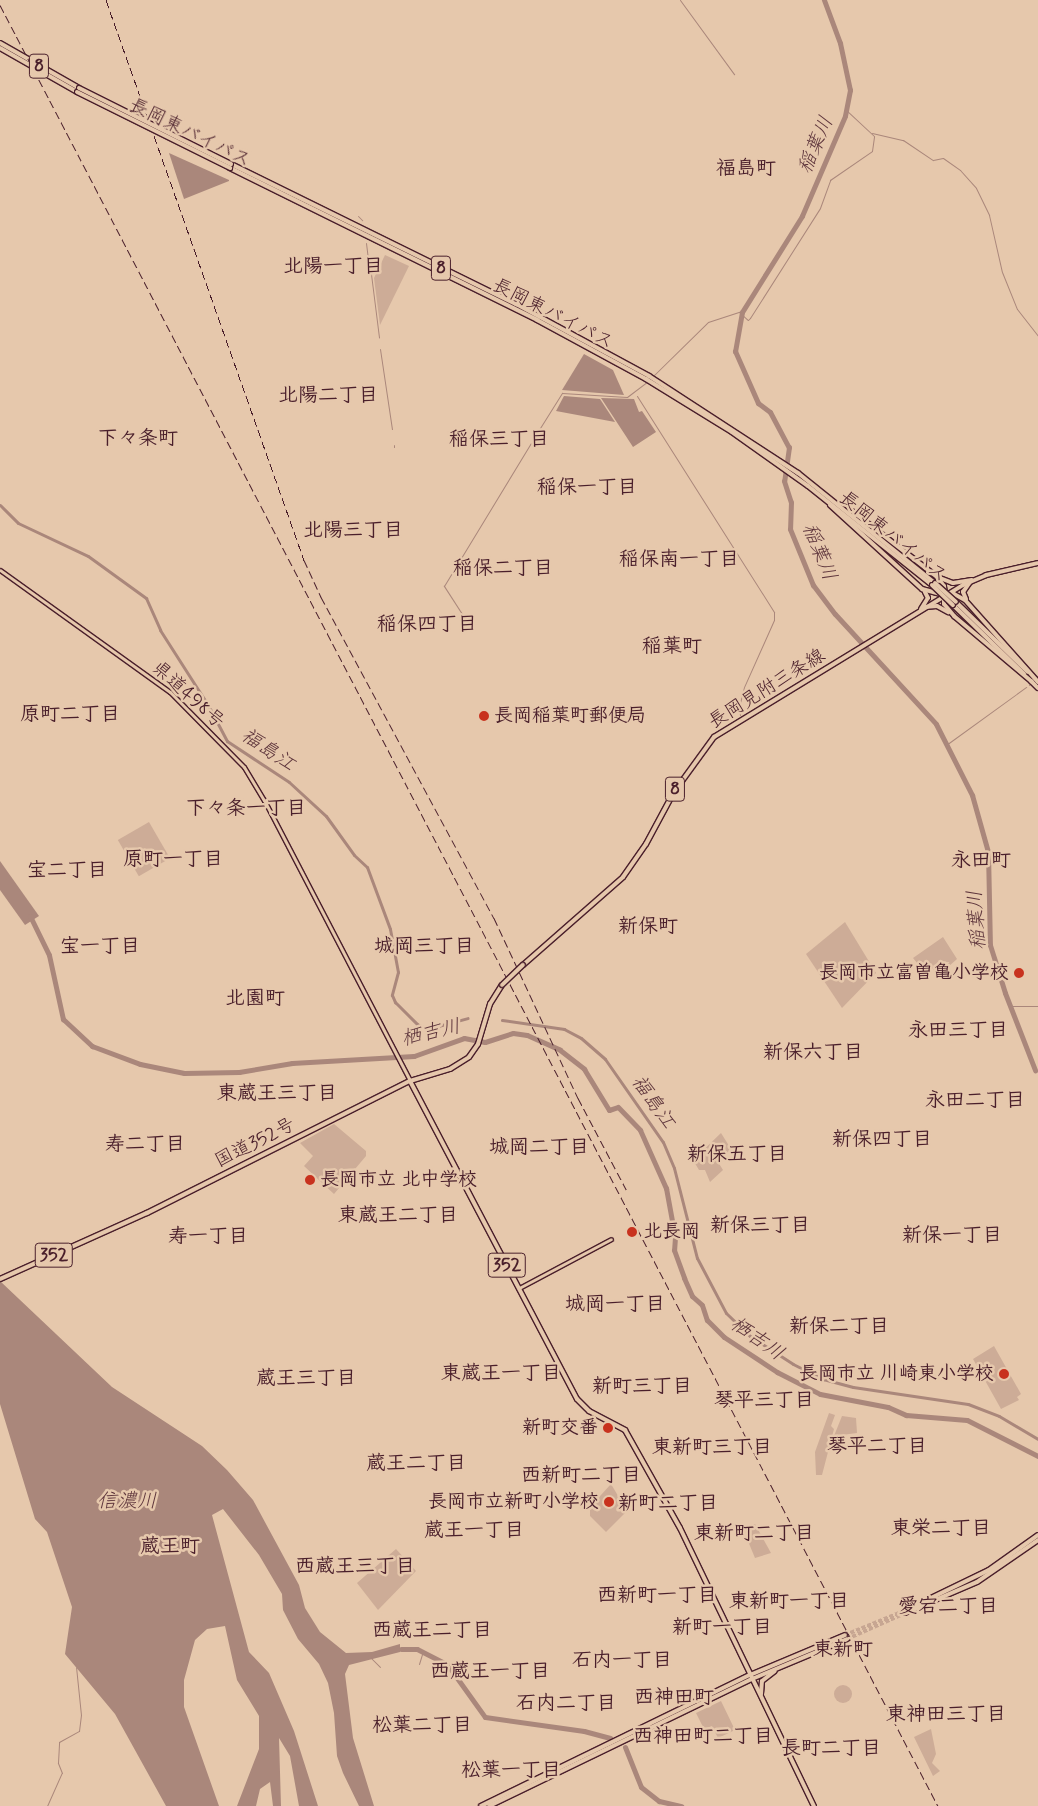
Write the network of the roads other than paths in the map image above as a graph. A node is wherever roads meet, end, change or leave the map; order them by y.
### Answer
1 (0, 43) edge
2 (0, 48) edge
3 (78, 90) junction
4 (654, 381) junction
5 (808, 486) junction
6 (830, 497) junction
7 (1038, 564) edge
8 (0, 570) edge
9 (938, 577) junction
10 (972, 580) junction
11 (933, 584) junction
12 (922, 589) junction
13 (945, 595) junction
14 (955, 603) junction
15 (968, 603) junction
16 (923, 608) junction
17 (954, 616) junction
18 (1032, 682) junction
19 (1038, 682) edge
20 (1038, 688) edge
21 (410, 1081) junction
22 (611, 1239) dead end
23 (0, 1279) edge
24 (519, 1288) junction
25 (1038, 1535) edge
26 (1038, 1540) edge
27 (783, 1666) junction
28 (751, 1677) junction
29 (762, 1700) junction
30 (518, 1790) junction
31 (481, 1806) edge
32 (490, 1806) edge
33 (814, 1806) edge

1 - 3 main road, 長岡東バイパス / 8
2 - 3 main road, 長岡東バイパス / 8
3 - 4 main road, 長岡東バイパス / 8, bridge
4 - 5 main road, 長岡東バイパス / 8
4 - 6 main road, 長岡東バイパス / 8
5 - 11 main road, 長岡東バイパス / 8
5 - 12 main road
6 - 9 main road
6 - 11 main road, 長岡東バイパス / 8
7 - 10 main road, 8
8 - 21 main road, 県道498号
9 - 10 main road
9 - 13 main road
10 - 13 main road, 8
10 - 15 main road
11 - 14 main road, 長岡東バイパス / 8, bridge
12 - 13 main road
12 - 16 main road
13 - 15 main road
13 - 16 main road, 8
13 - 17 main road
14 - 18 main road, 長岡東バイパス / 8
14 - 19 main road, 長岡東バイパス / 8
15 - 19 main road
16 - 17 main road
16 - 21 main road, 長岡見附三条線 / 8, bridge
17 - 18 main road
18 - 20 main road, 長岡東バイパス / 8
21 - 23 main road, 国道352号 / 352
21 - 24 main road, 352
22 - 24 main road
24 - 28 main road, 352
25 - 26 main road
27 - 28 main road
27 - 28 main road
27 - 29 main road
28 - 29 main road
28 - 30 main road
29 - 33 main road
30 - 31 main road
30 - 32 main road

